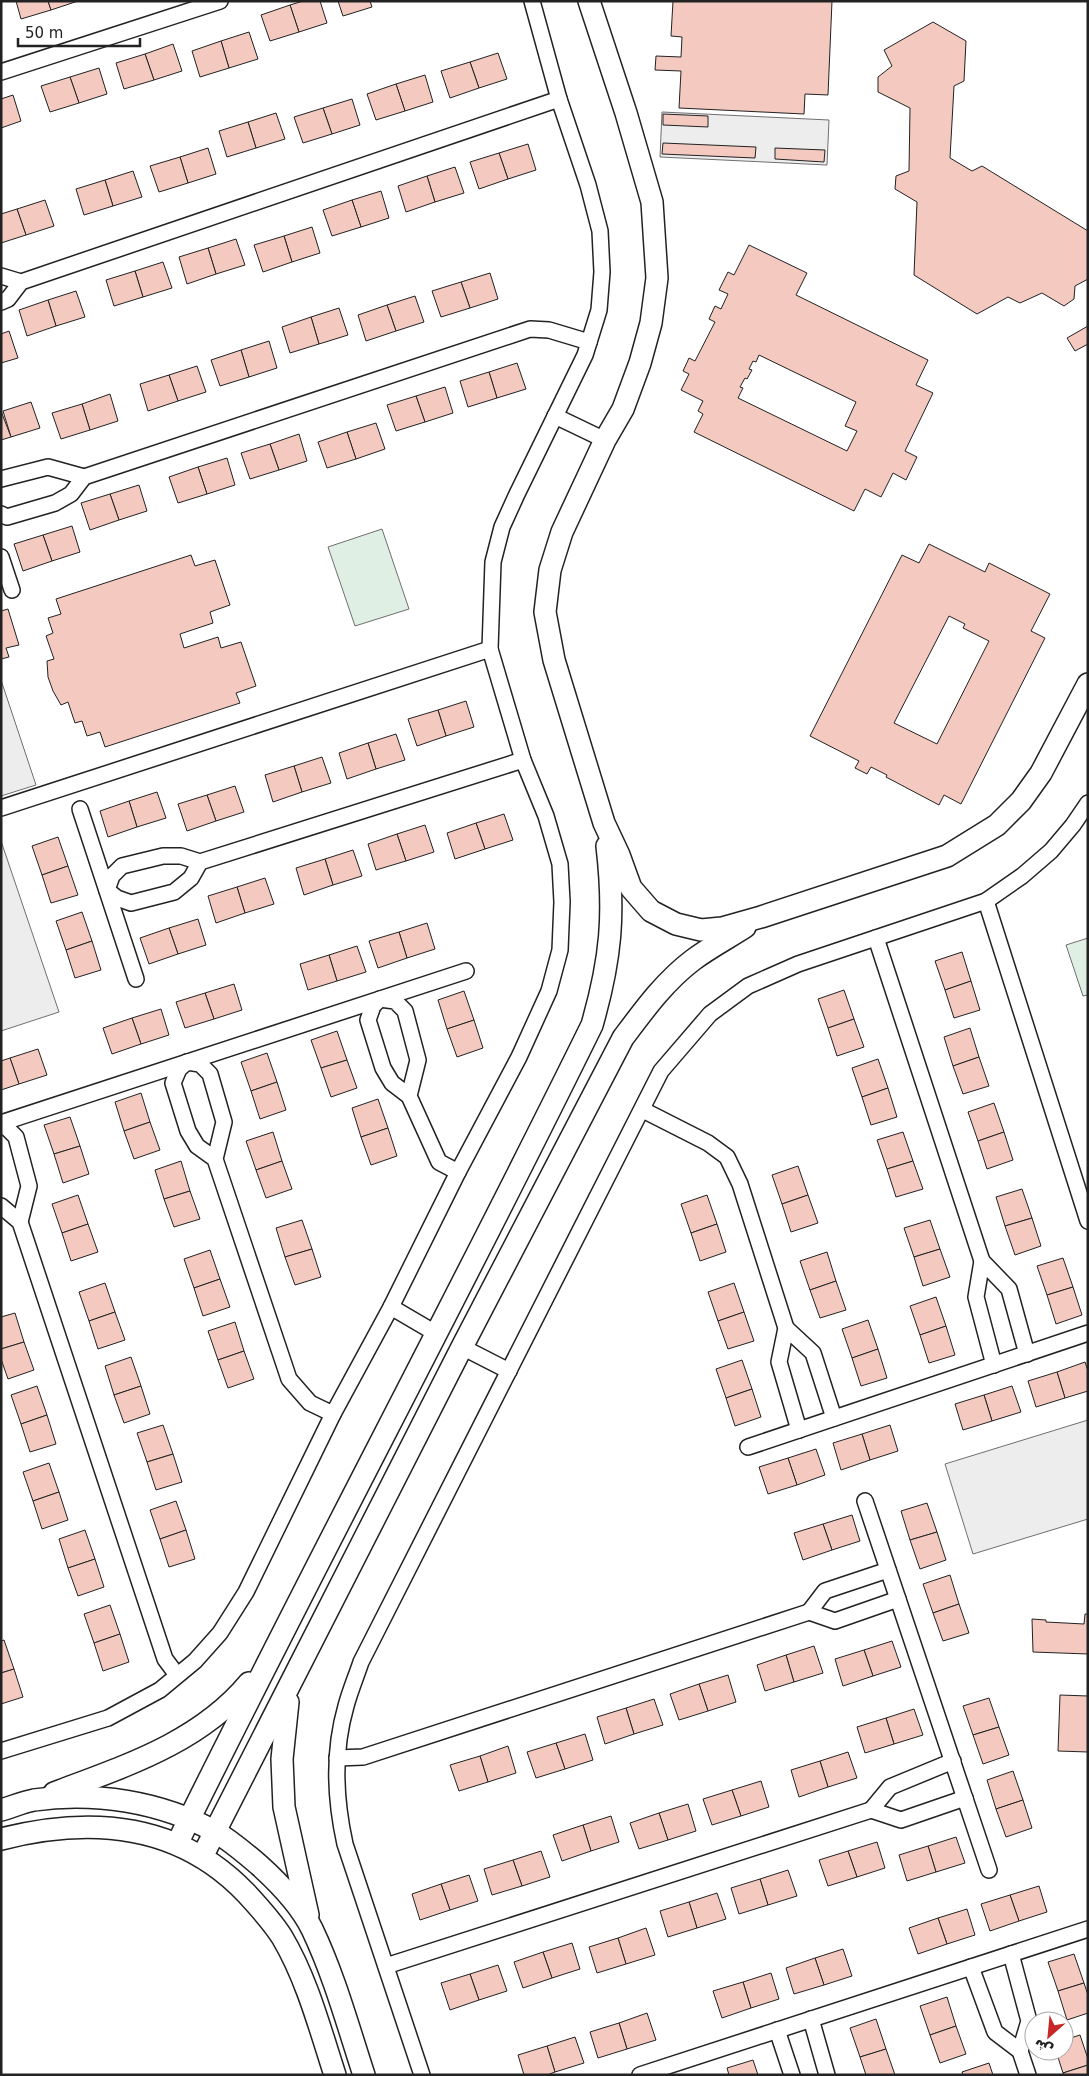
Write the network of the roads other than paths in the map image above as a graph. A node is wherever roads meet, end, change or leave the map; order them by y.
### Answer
1 (220, 1) edge
2 (532, 1) edge
3 (588, 1) edge
4 (1, 72) edge
5 (559, 99) junction
6 (1, 276) edge
7 (21, 282) junction
8 (1, 302) edge
9 (589, 342) junction
10 (555, 416) junction
11 (605, 440) junction
12 (84, 477) junction
13 (1, 479) edge
14 (1, 514) edge
15 (1, 557) edge
16 (12, 590) dead end
17 (490, 649) junction
18 (1087, 686) edge
19 (523, 760) junction
20 (1088, 803) edge
21 (1, 808) edge
22 (80, 809) dead end
23 (604, 823) junction
24 (200, 862) junction
25 (107, 890) junction
26 (986, 901) junction
27 (761, 917) junction
28 (876, 938) junction
29 (466, 971) dead end
30 (136, 979) dead end
31 (380, 999) junction
32 (187, 1062) junction
33 (409, 1096) junction
34 (643, 1110) junction
35 (1, 1125) edge
36 (215, 1159) junction
37 (458, 1172) junction
38 (1, 1206) edge
39 (1088, 1221) edge
40 (20, 1222) junction
41 (982, 1261) junction
42 (391, 1307) junction
43 (786, 1328) junction
44 (436, 1334) junction
45 (1088, 1334) edge
46 (462, 1347) junction
47 (1027, 1354) junction
48 (994, 1365) junction
49 (509, 1371) junction
50 (333, 1414) junction
51 (834, 1418) junction
52 (799, 1430) junction
53 (748, 1447) dead end
54 (865, 1501) dead end
55 (888, 1570) junction
56 (898, 1599) junction
57 (809, 1612) junction
58 (280, 1637) junction
59 (177, 1675) junction
60 (290, 1685) junction
61 (1, 1751) edge
62 (337, 1758) junction
63 (953, 1762) junction
64 (965, 1798) junction
65 (34, 1800) junction
66 (1, 1810) edge
67 (871, 1810) junction
68 (190, 1819) junction
69 (215, 1832) junction
70 (1, 1839) edge
71 (177, 1844) junction
72 (202, 1857) junction
73 (989, 1870) dead end
74 (311, 1928) junction
75 (1088, 1929) edge
76 (1011, 1954) junction
77 (386, 1966) junction
78 (970, 1967) junction
79 (811, 2019) junction
80 (777, 2030) junction
81 (1020, 2050) junction
82 (335, 2075) edge
83 (364, 2075) edge
84 (422, 2075) edge
85 (640, 2075) edge
86 (792, 2075) edge
87 (827, 2075) edge
88 (1028, 2075) edge

1 - 4 street
2 - 5 street
3 - 11 main road
5 - 7 street
5 - 9 street
6 - 7 street
7 - 8 street
9 - 10 street
9 - 12 street
10 - 11 street
10 - 17 street
11 - 23 main road
12 - 13 street
12 - 14 street
15 - 16 street
17 - 19 street
17 - 21 street
18 - 27 main road
19 - 24 street
19 - 37 street
20 - 26 street
22 - 25 street
23 - 27 main road
23 - 44 main road
24 - 25 street
24 - 25 street
25 - 30 street
26 - 28 street
26 - 39 street
27 - 46 main road
28 - 34 street
28 - 41 street
29 - 31 street
31 - 32 street
31 - 33 street
31 - 33 street
32 - 35 street
32 - 36 street
32 - 36 street
33 - 37 street
34 - 43 street
34 - 49 street
35 - 40 street
36 - 50 street
37 - 42 street
38 - 40 street
40 - 59 street
41 - 47 street
41 - 48 street
42 - 44 street
42 - 50 street
43 - 51 street
43 - 52 street
44 - 58 main road
45 - 47 street
46 - 49 street
46 - 60 main road
47 - 48 street
48 - 51 street
49 - 62 street
50 - 59 street
51 - 52 street
52 - 53 street
54 - 55 street
55 - 56 street
55 - 57 street
56 - 57 street
56 - 63 street
57 - 62 street
58 - 65 main road
58 - 68 main road
59 - 61 street
60 - 69 main road
60 - 74 main road
62 - 77 street
63 - 64 street
63 - 67 street
64 - 67 street
64 - 73 street
65 - 66 main road
65 - 68 main road
67 - 77 street
68 - 69 main road
68 - 71 main road
69 - 72 main road
69 - 74 main road
70 - 71 main road
71 - 72 main road
72 - 82 main road
74 - 83 main road
75 - 76 street
76 - 78 street
76 - 81 street
77 - 84 street
78 - 79 street
78 - 81 street
79 - 80 street
79 - 87 street
80 - 85 street
80 - 86 street
81 - 88 street

